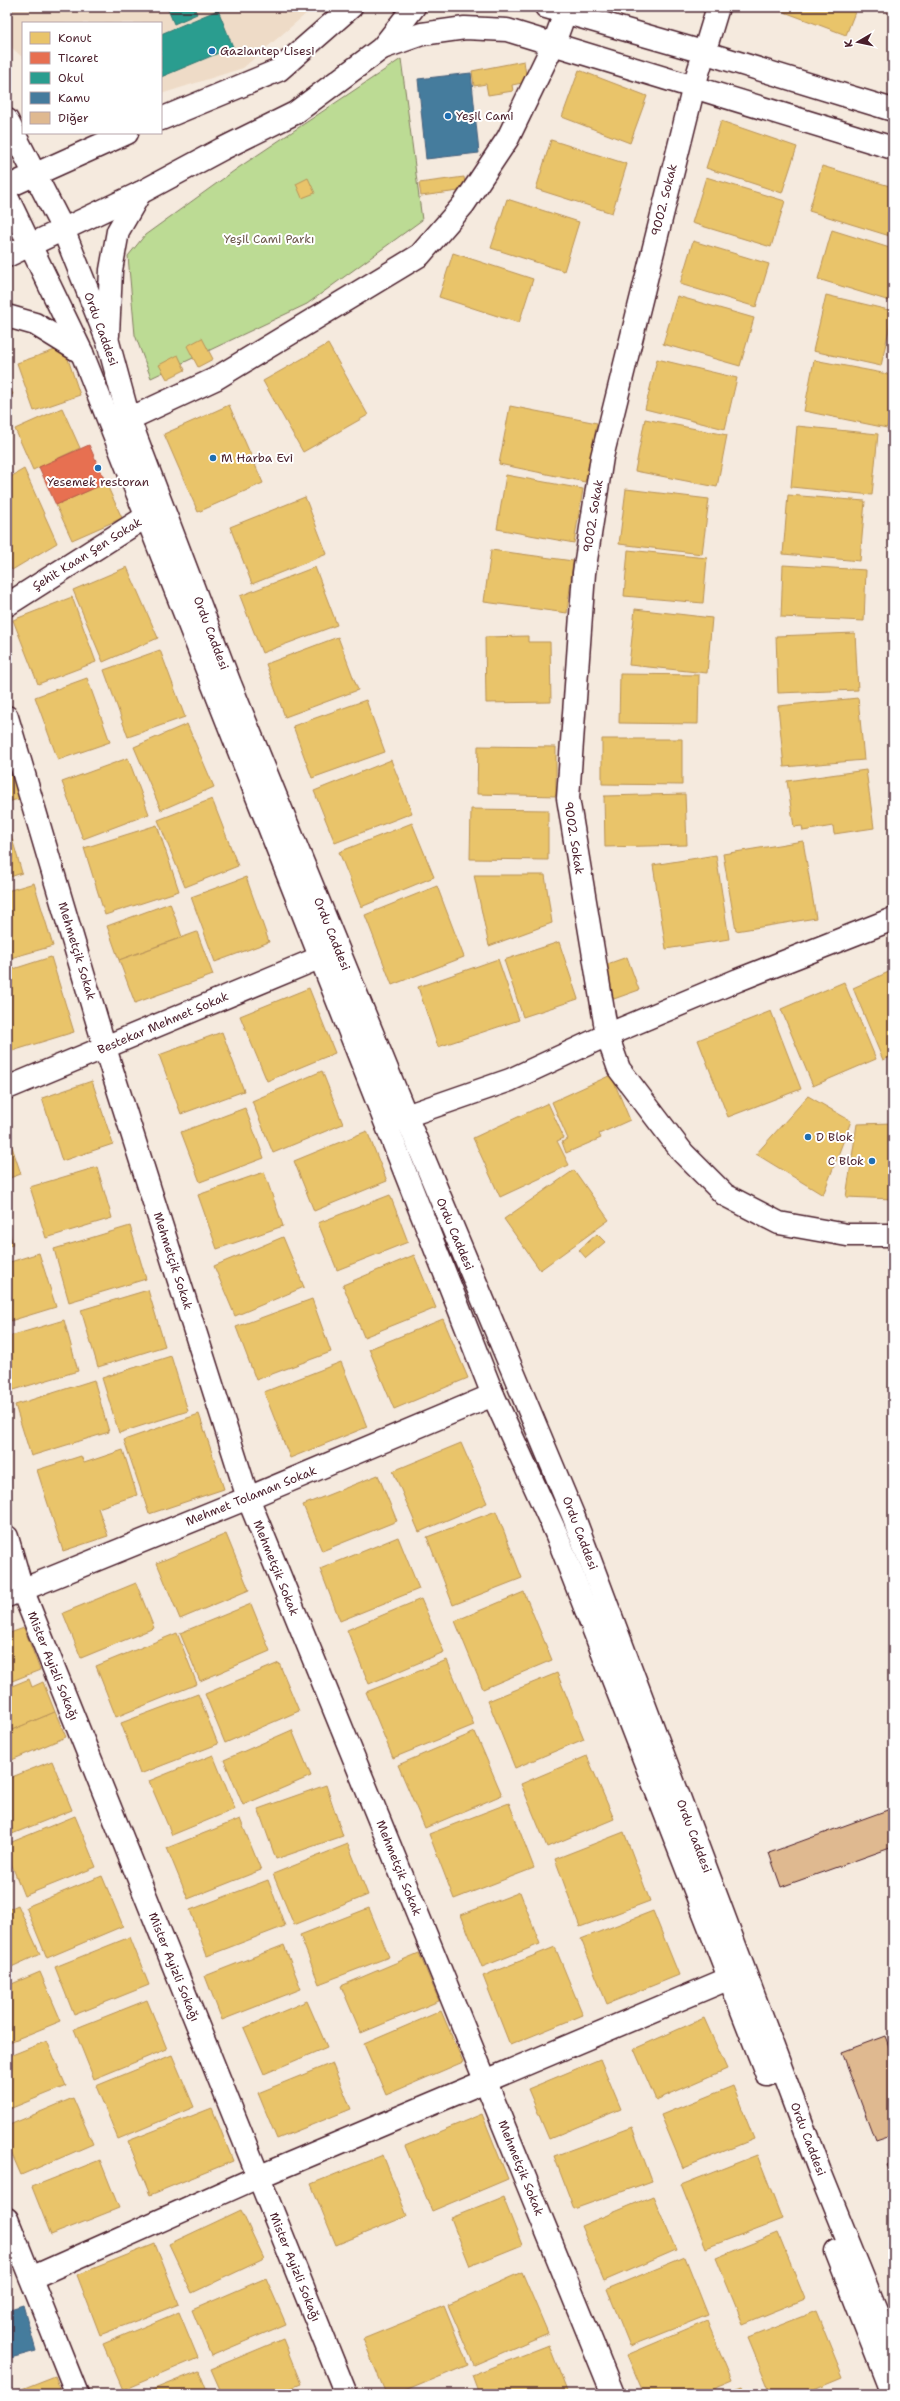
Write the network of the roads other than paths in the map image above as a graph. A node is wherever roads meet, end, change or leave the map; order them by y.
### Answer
1 (351, 7) edge
2 (414, 7) edge
3 (718, 7) edge
4 (556, 10) edge
5 (554, 43) junction
6 (382, 48) junction
7 (703, 52) junction
8 (694, 86) junction
9 (893, 110) edge
10 (162, 119) edge
11 (7, 120) edge
12 (125, 134) edge
13 (893, 148) edge
14 (36, 173) junction
15 (7, 187) edge
16 (140, 194) junction
17 (7, 197) edge
18 (63, 229) junction
19 (30, 246) junction
20 (7, 256) edge
21 (7, 316) edge
22 (108, 342) junction
23 (82, 353) junction
24 (129, 419) junction
25 (148, 516) junction
26 (7, 605) edge
27 (7, 717) edge
28 (893, 919) edge
29 (319, 958) junction
30 (607, 1035) junction
31 (105, 1048) junction
32 (7, 1088) edge
33 (396, 1120) junction
34 (893, 1234) edge
35 (493, 1395) junction
36 (248, 1498) junction
37 (7, 1537) edge
38 (15, 1592) edge
39 (730, 1978) junction
40 (486, 2082) junction
41 (258, 2177) junction
42 (7, 2219) edge
43 (31, 2278) junction
44 (893, 2352) edge
45 (77, 2394) edge
46 (346, 2394) edge
47 (613, 2394) edge
48 (892, 2394) edge

1 - 10 street
2 - 6 street
3 - 7 street, 9002. Sokak
4 - 5 street
4 - 7 street
5 - 6 street
5 - 8 street
5 - 24 street
6 - 16 street
7 - 8 street, 9002. Sokak
7 - 9 street
8 - 13 street
8 - 30 street, 9002. Sokak
11 - 14 street, Ordu Caddesi
12 - 14 street
14 - 15 street
14 - 18 street, Ordu Caddesi
16 - 18 street
16 - 22 street
17 - 19 street, Ordu Caddesi
18 - 19 street
18 - 22 street, Ordu Caddesi
19 - 20 street
19 - 23 street, Ordu Caddesi
21 - 23 street
22 - 24 street, Ordu Caddesi
23 - 25 street, Ordu Caddesi
24 - 33 street, Ordu Caddesi
25 - 26 street, Şehit Kaan Şen Sokak
25 - 29 street, Ordu Caddesi
27 - 31 street, Mehmetçik Sokak
28 - 30 street
29 - 31 street, Bestekar Mehmet Sokak
29 - 33 street, Ordu Caddesi
30 - 33 street
30 - 34 street, 9002. Sokak
31 - 32 street, Bestekar Mehmet Sokak
31 - 36 street, Mehmetçik Sokak
33 - 35 street, Ordu Caddesi
33 - 44 street, Ordu Caddesi
35 - 36 street, Mehmet Tolaman Sokak
35 - 39 street, Ordu Caddesi
36 - 38 street, Mehmet Tolaman Sokak
36 - 40 street, Mehmetçik Sokak
37 - 38 street, Mister Ayizli Sokağı
38 - 41 street, Mister Ayizli Sokağı
39 - 40 street
39 - 48 street, Ordu Caddesi
40 - 41 street
40 - 47 street, Mehmetçik Sokak
41 - 43 street
41 - 46 street, Mister Ayizli Sokağı
42 - 43 street
43 - 45 street

